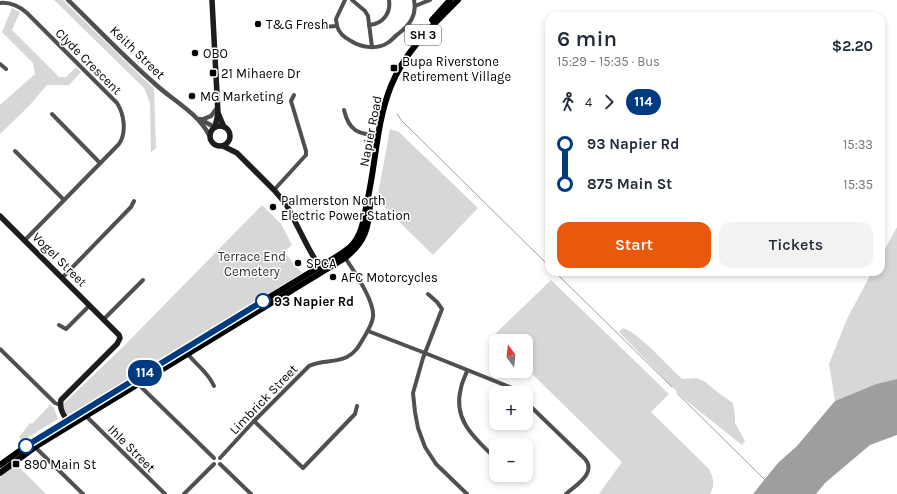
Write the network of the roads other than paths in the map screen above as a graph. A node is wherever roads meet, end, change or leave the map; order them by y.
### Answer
1 (68, 0) edge
2 (212, 0) edge
3 (345, 0) edge
4 (352, 0) edge
5 (389, 0) edge
6 (414, 0) edge
7 (430, 0) edge
8 (450, 0) edge
9 (458, 0) edge
10 (0, 3) edge
11 (415, 6) junction
12 (370, 25) junction
13 (337, 26) junction
14 (322, 27) dead end
15 (421, 38) junction
16 (372, 47) junction
17 (0, 64) edge
18 (6, 69) dead end
19 (294, 95) dead end
20 (218, 110) junction
21 (344, 110) dead end
22 (52, 114) dead end
23 (194, 117) junction
24 (201, 120) junction
25 (215, 127) junction
26 (224, 127) junction
27 (209, 135) junction
28 (378, 136) junction
29 (230, 139) junction
30 (223, 146) junction
31 (16, 151) dead end
32 (237, 153) junction
33 (100, 163) junction
34 (274, 190) junction
35 (64, 200) junction
36 (134, 201) dead end
37 (0, 216) edge
38 (25, 240) junction
39 (344, 255) junction
40 (321, 269) junction
41 (63, 277) junction
42 (143, 280) dead end
43 (428, 294) dead end
44 (90, 305) junction
45 (104, 319) junction
46 (59, 325) dead end
47 (220, 331) junction
48 (368, 331) junction
49 (0, 349) edge
50 (425, 353) junction
51 (188, 354) junction
52 (467, 371) junction
53 (137, 381) junction
54 (214, 386) dead end
55 (507, 386) edge
56 (60, 405) junction
57 (357, 406) dead end
58 (533, 409) edge
59 (86, 416) junction
60 (254, 421) junction
61 (69, 423) junction
62 (35, 447) junction
63 (489, 452) edge
64 (214, 458) junction
65 (220, 458) junction
66 (214, 464) junction
67 (220, 464) junction
68 (0, 466) edge
69 (0, 473) edge
70 (83, 494) edge
71 (165, 494) edge
72 (184, 494) edge
73 (251, 494) edge
74 (467, 494) edge
75 (566, 494) edge

1 - 23 street, Keith Street
2 - 20 main road
3 - 13 street
4 - 12 street
5 - 12 street
6 - 11 street
7 - 11 street
8 - 15 highway
9 - 15 highway, Napier Road / SH 3
10 - 33 street, Clyde Crescent
11 - 16 street
12 - 16 street
13 - 14 street
13 - 16 street
15 - 28 highway, Napier Road / SH 3
17 - 18 street
19 - 34 street
20 - 24 street
20 - 25 main road
20 - 26 main road
21 - 28 street
22 - 33 street
23 - 24 street, Keith Street
23 - 27 street, Keith Street
24 - 25 street, Keith Street
25 - 26 main road
25 - 27 main road
26 - 29 main road
27 - 30 main road
28 - 39 highway, Napier Road / SH 3
29 - 30 main road
29 - 32 main road
30 - 32 main road
31 - 35 street
32 - 34 main road
33 - 35 street, Clyde Crescent
34 - 40 main road
35 - 38 street, Clyde Crescent
36 - 41 street
37 - 38 main road, Vogel Street
38 - 41 main road, Vogel Street
39 - 40 highway, Napier Road / SH 3
39 - 48 street, Limbrick Street
40 - 47 highway, Napier Road / SH 3
41 - 44 main road, Vogel Street
42 - 45 street
43 - 50 street
44 - 45 main road, Vogel Street
44 - 46 street
45 - 56 main road, Vogel Street
47 - 51 highway, Napier Road / SH 3
47 - 53 highway, Napier Road / SH 3
48 - 50 street
48 - 60 street, Limbrick Street
49 - 56 street
50 - 52 street
50 - 74 street
51 - 53 highway, Napier Road / SH 3
51 - 54 street
52 - 55 street
52 - 63 street
53 - 59 highway, Napier Road / SH 3
53 - 61 highway, Napier Road / SH 3
53 - 64 street
56 - 61 main road
57 - 60 street
58 - 75 street
59 - 61 highway, Napier Road / SH 3
59 - 71 street, Ihle Street
60 - 65 street, Limbrick Street
61 - 62 highway, SH 3
61 - 68 highway, SH 3
62 - 69 highway, SH 3
62 - 70 street
64 - 65 street
64 - 66 street
65 - 67 street
66 - 67 street
66 - 72 street
67 - 73 street

